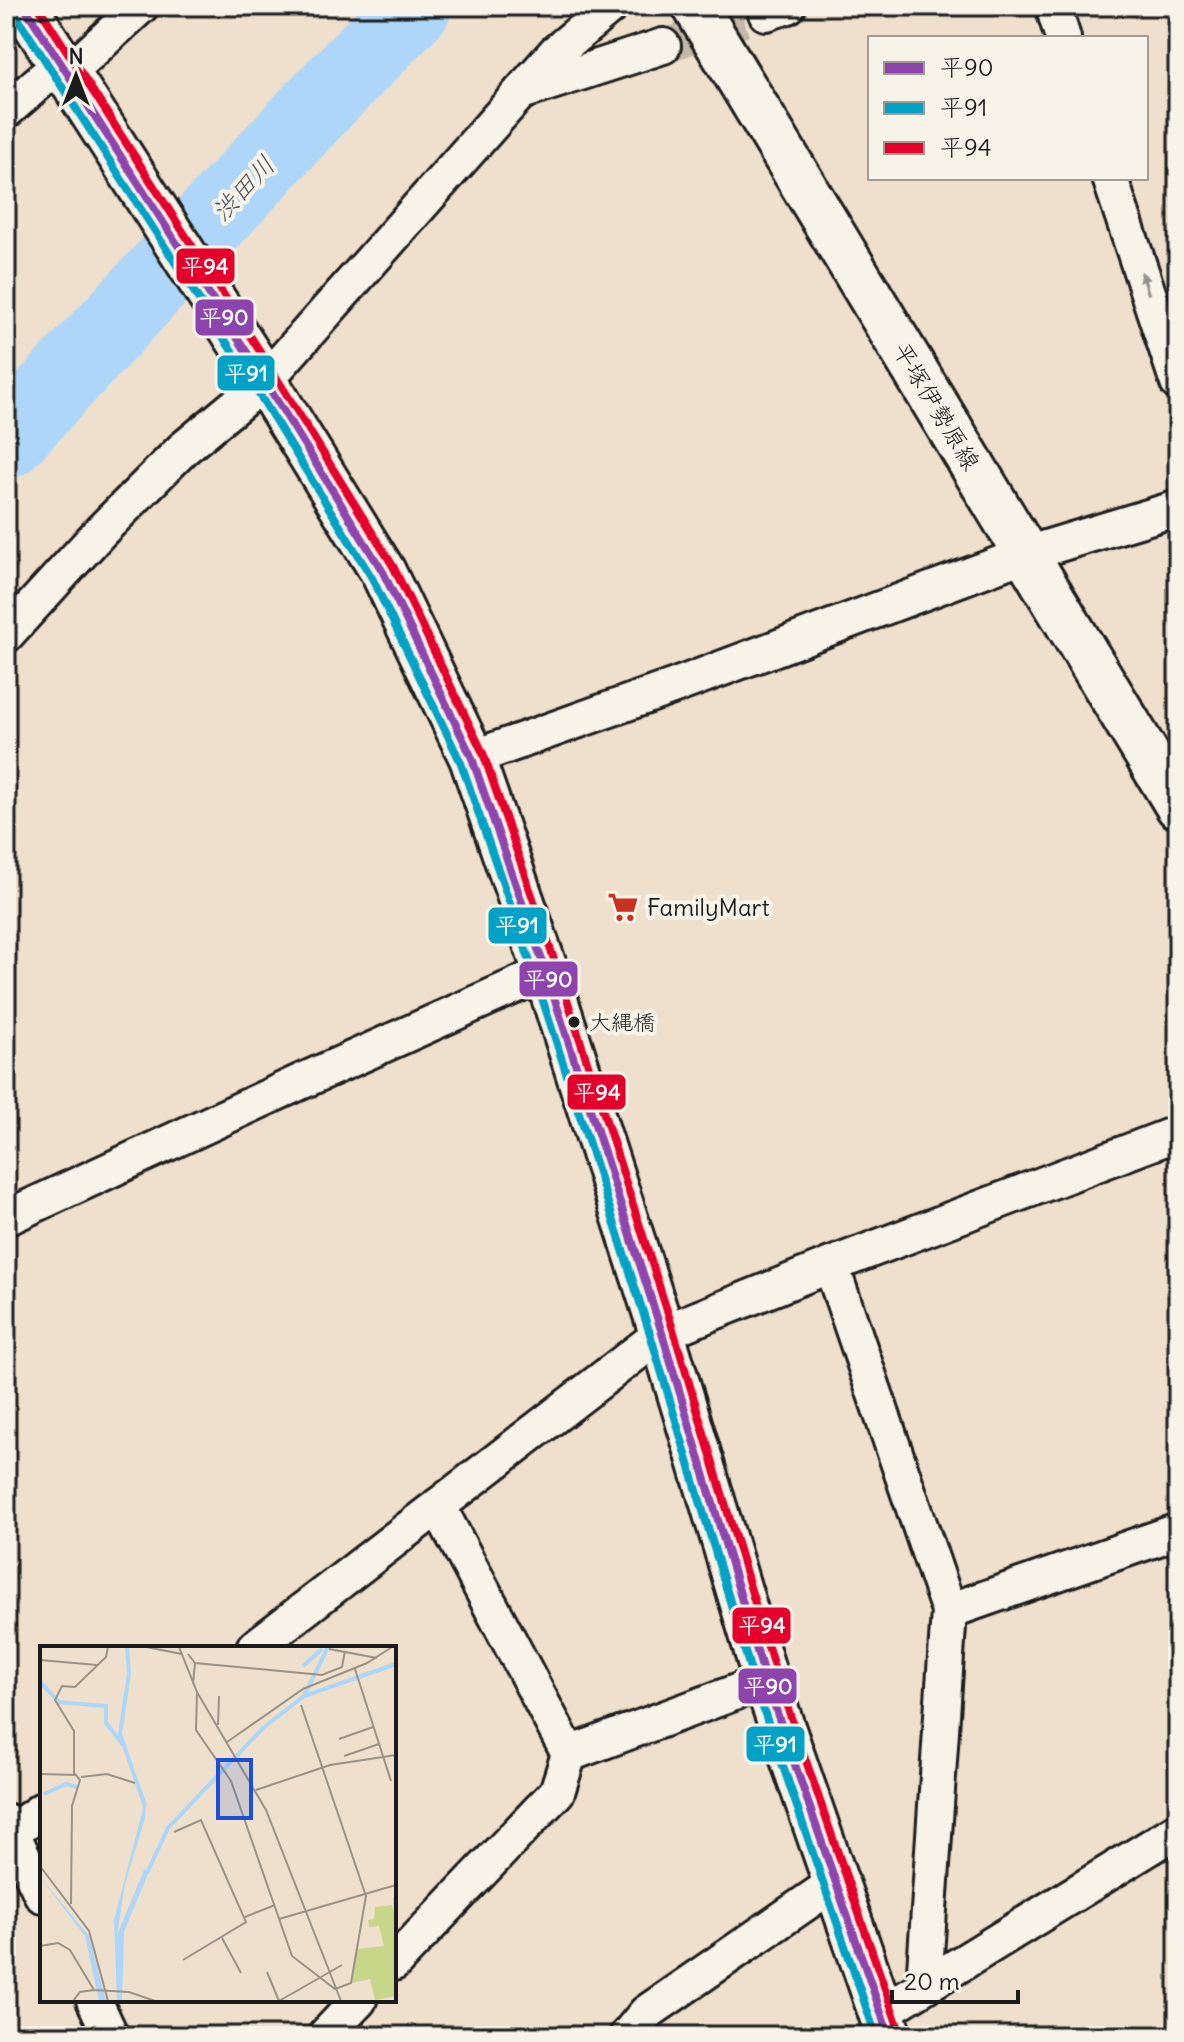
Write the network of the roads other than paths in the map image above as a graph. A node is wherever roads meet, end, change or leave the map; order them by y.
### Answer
1 (24, 6) edge
2 (141, 6) edge
3 (611, 6) edge
4 (695, 6) edge
5 (1053, 6) edge
6 (1062, 36) edge
7 (663, 46) tunnel mouth
8 (69, 74) junction
9 (520, 92) junction
10 (6, 111) edge
11 (1111, 180) edge
12 (259, 372) junction
13 (1178, 383) edge
14 (1178, 508) edge
15 (1026, 554) junction
16 (6, 635) edge
17 (472, 758) junction
18 (1178, 806) edge
19 (546, 972) junction
20 (1178, 1133) edge
21 (6, 1218) edge
22 (831, 1265) junction
23 (662, 1333) junction
24 (438, 1506) junction
25 (1178, 1531) edge
26 (949, 1611) junction
27 (257, 1646) edge
28 (766, 1681) junction
29 (569, 1754) junction
30 (40, 1811) edge
31 (8, 1830) edge
32 (1178, 1830) edge
33 (836, 1882) junction
34 (40, 1891) edge
35 (396, 1961) edge
36 (924, 1985) junction
37 (95, 2002) edge
38 (357, 2002) edge
39 (885, 2024) edge
40 (111, 2036) edge
41 (325, 2036) edge
42 (627, 2036) edge

1 - 8 street
2 - 8 street
3 - 9 street
4 - 15 street, 平塚伊勢原線
5 - 6 street
7 - 9 street
8 - 10 street
8 - 12 street
9 - 12 street
13 -> 11 street
12 - 16 street
12 - 17 street
14 - 15 street
15 - 17 street
15 - 18 street, 平塚伊勢原線
17 - 19 street
19 - 21 street
19 - 23 street
20 - 22 street
22 - 23 street
22 - 26 street
23 - 24 street
23 - 28 street
24 - 27 street
24 - 29 street
25 - 26 street
26 - 36 street
28 - 29 street
28 - 33 street
29 - 35 street
30 - 31 street
31 - 34 street
32 - 36 street
33 - 39 street
33 - 42 street
36 - 39 street
37 - 40 street
38 - 41 street

